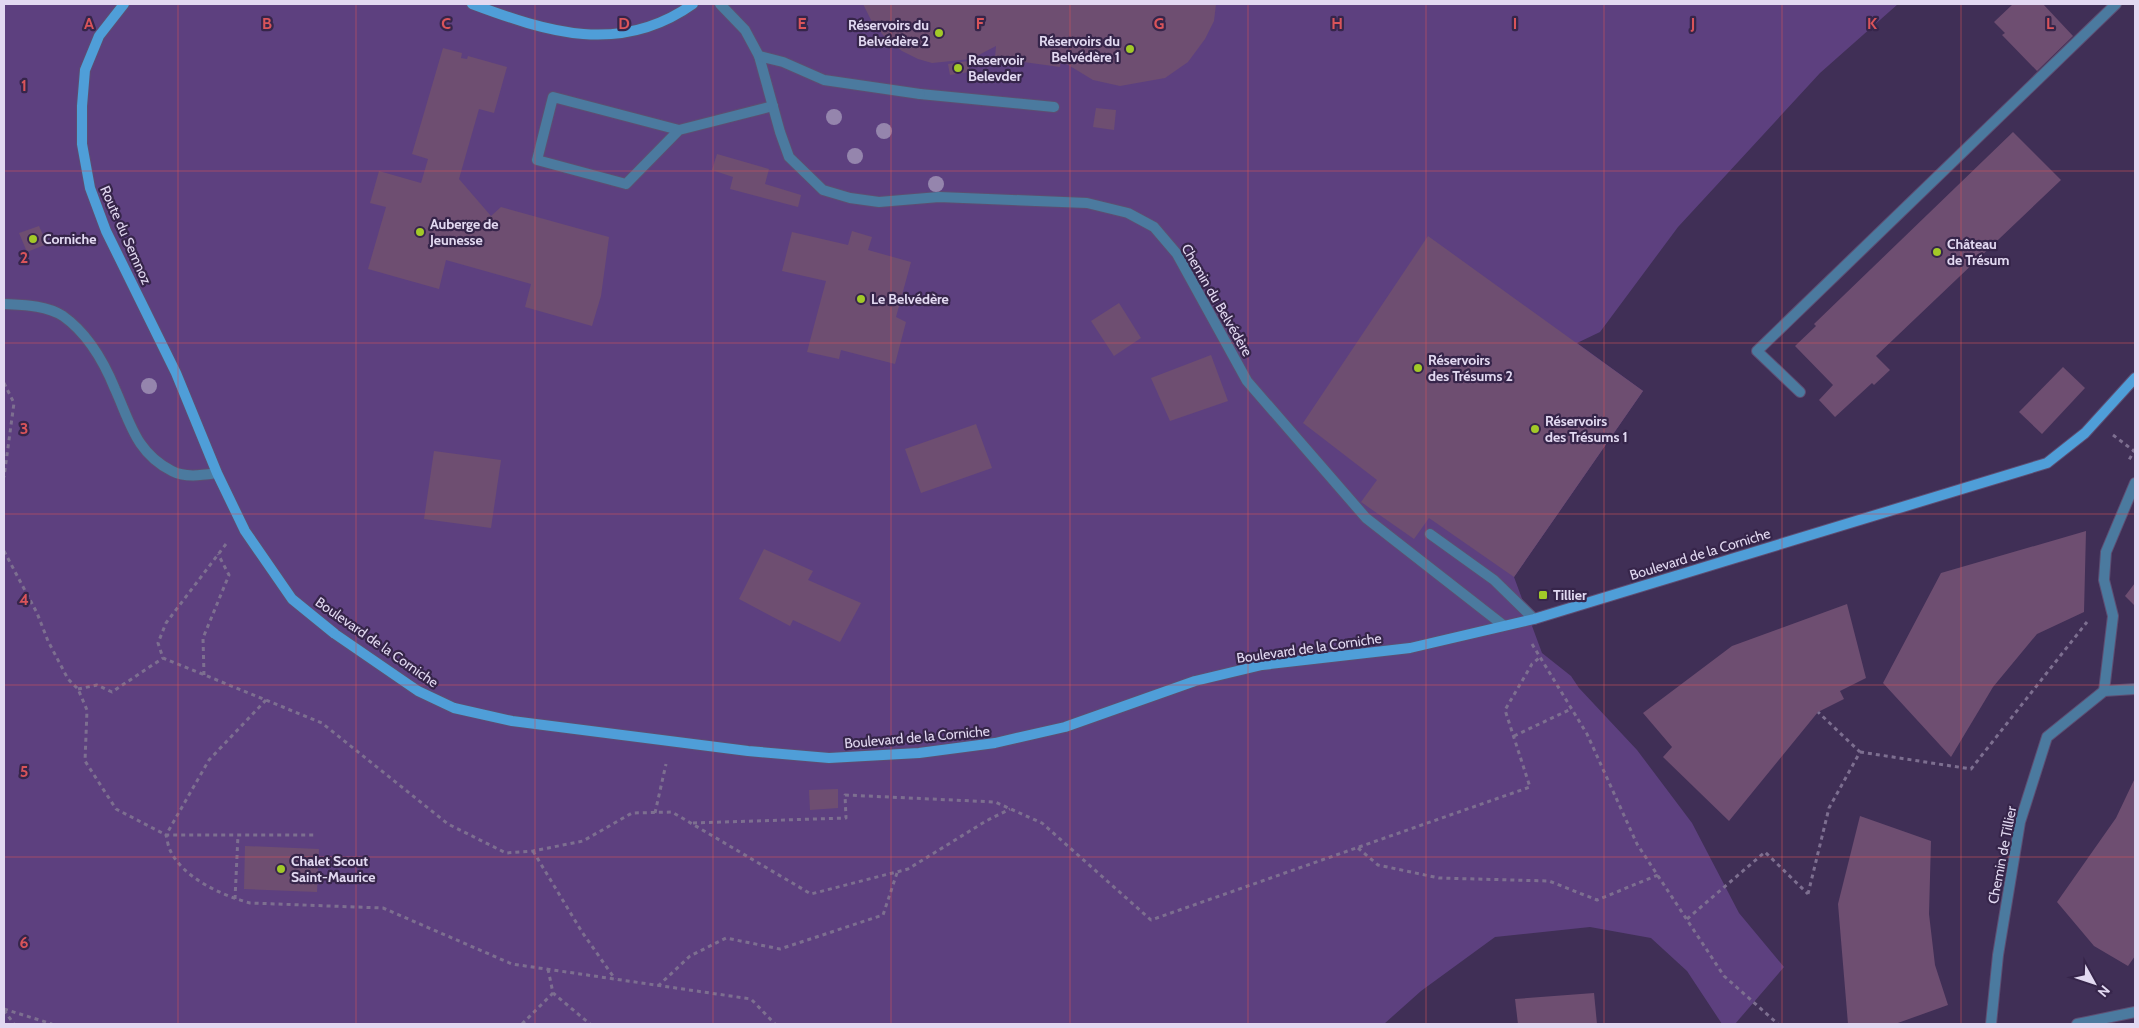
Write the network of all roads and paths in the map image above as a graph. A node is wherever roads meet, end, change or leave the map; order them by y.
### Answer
1 (124, 4) edge
2 (472, 4) edge
3 (693, 4) edge
4 (720, 4) edge
5 (2116, 4) edge
6 (759, 56) junction
7 (773, 106) junction
8 (1054, 107) dead end
9 (679, 130) junction
10 (4, 304) edge
11 (2135, 378) edge
12 (4, 383) edge
13 (1800, 392) dead end
14 (217, 473) junction
15 (4, 477) edge
16 (2135, 483) edge
17 (242, 524) junction
18 (1430, 534) dead end
19 (4, 551) edge
20 (218, 554) junction
21 (2108, 596) junction
22 (1534, 619) junction
23 (1503, 625) junction
24 (163, 658) junction
25 (204, 675) junction
26 (78, 689) junction
27 (2135, 689) edge
28 (2104, 691) junction
29 (266, 700) junction
30 (1570, 708) junction
31 (1818, 712) dead end
32 (1514, 736) junction
33 (672, 742) junction
34 (1860, 752) junction
35 (1010, 809) junction
36 (655, 813) junction
37 (692, 823) junction
38 (166, 835) junction
39 (238, 835) junction
40 (316, 835) dead end
41 (1358, 848) junction
42 (533, 851) junction
43 (897, 872) junction
44 (1658, 875) junction
45 (235, 899) junction
46 (1687, 919) junction
47 (548, 969) junction
48 (616, 979) junction
49 (658, 986) junction
50 (553, 993) junction
51 (4, 1009) edge
52 (2135, 1012) edge
53 (14, 1024) edge
54 (52, 1024) edge
55 (522, 1024) edge
56 (590, 1024) edge
57 (775, 1024) edge
58 (1778, 1024) edge
59 (1991, 1024) edge
60 (2077, 1024) edge

1 - 14 main road, Route du Semnoz
2 - 3 main road
4 - 6 street, Chemin du Belvédère
5 - 13 street
6 - 7 street, Chemin du Belvédère
6 - 8 street
7 - 9 street
7 - 23 street, Chemin du Belvédère
9 - 9 street
10 - 14 street
11 - 22 main road, Boulevard de la Corniche
12 - 15 path
14 - 17 main road, Boulevard de la Corniche
16 - 21 street
17 - 20 path
17 - 33 main road, Boulevard de la Corniche
18 - 22 street
19 - 26 path
20 - 24 path
20 - 25 path
21 - 28 street
21 - 34 path
22 - 23 main road, Boulevard de la Corniche
23 - 33 main road, Boulevard de la Corniche
24 - 25 path
24 - 26 path
25 - 29 path
26 - 38 path
27 - 28 street
28 - 59 street, Chemin de Tillier
29 - 38 path
29 - 42 path
30 - 32 path
30 - 32 path
30 - 44 path
31 - 34 path
32 - 41 path
33 - 36 path
34 - 46 path
35 - 37 path
35 - 41 path
35 - 43 path
36 - 37 path
36 - 42 path
37 - 43 path
38 - 39 path
38 - 45 path
39 - 40 path
39 - 45 path
41 - 44 path
42 - 48 path
43 - 49 path
44 - 46 path
45 - 47 path
46 - 58 path
47 - 48 path
47 - 50 path
48 - 49 path
49 - 57 path
50 - 55 path
50 - 56 path
51 - 53 path
51 - 54 path
52 - 60 street

